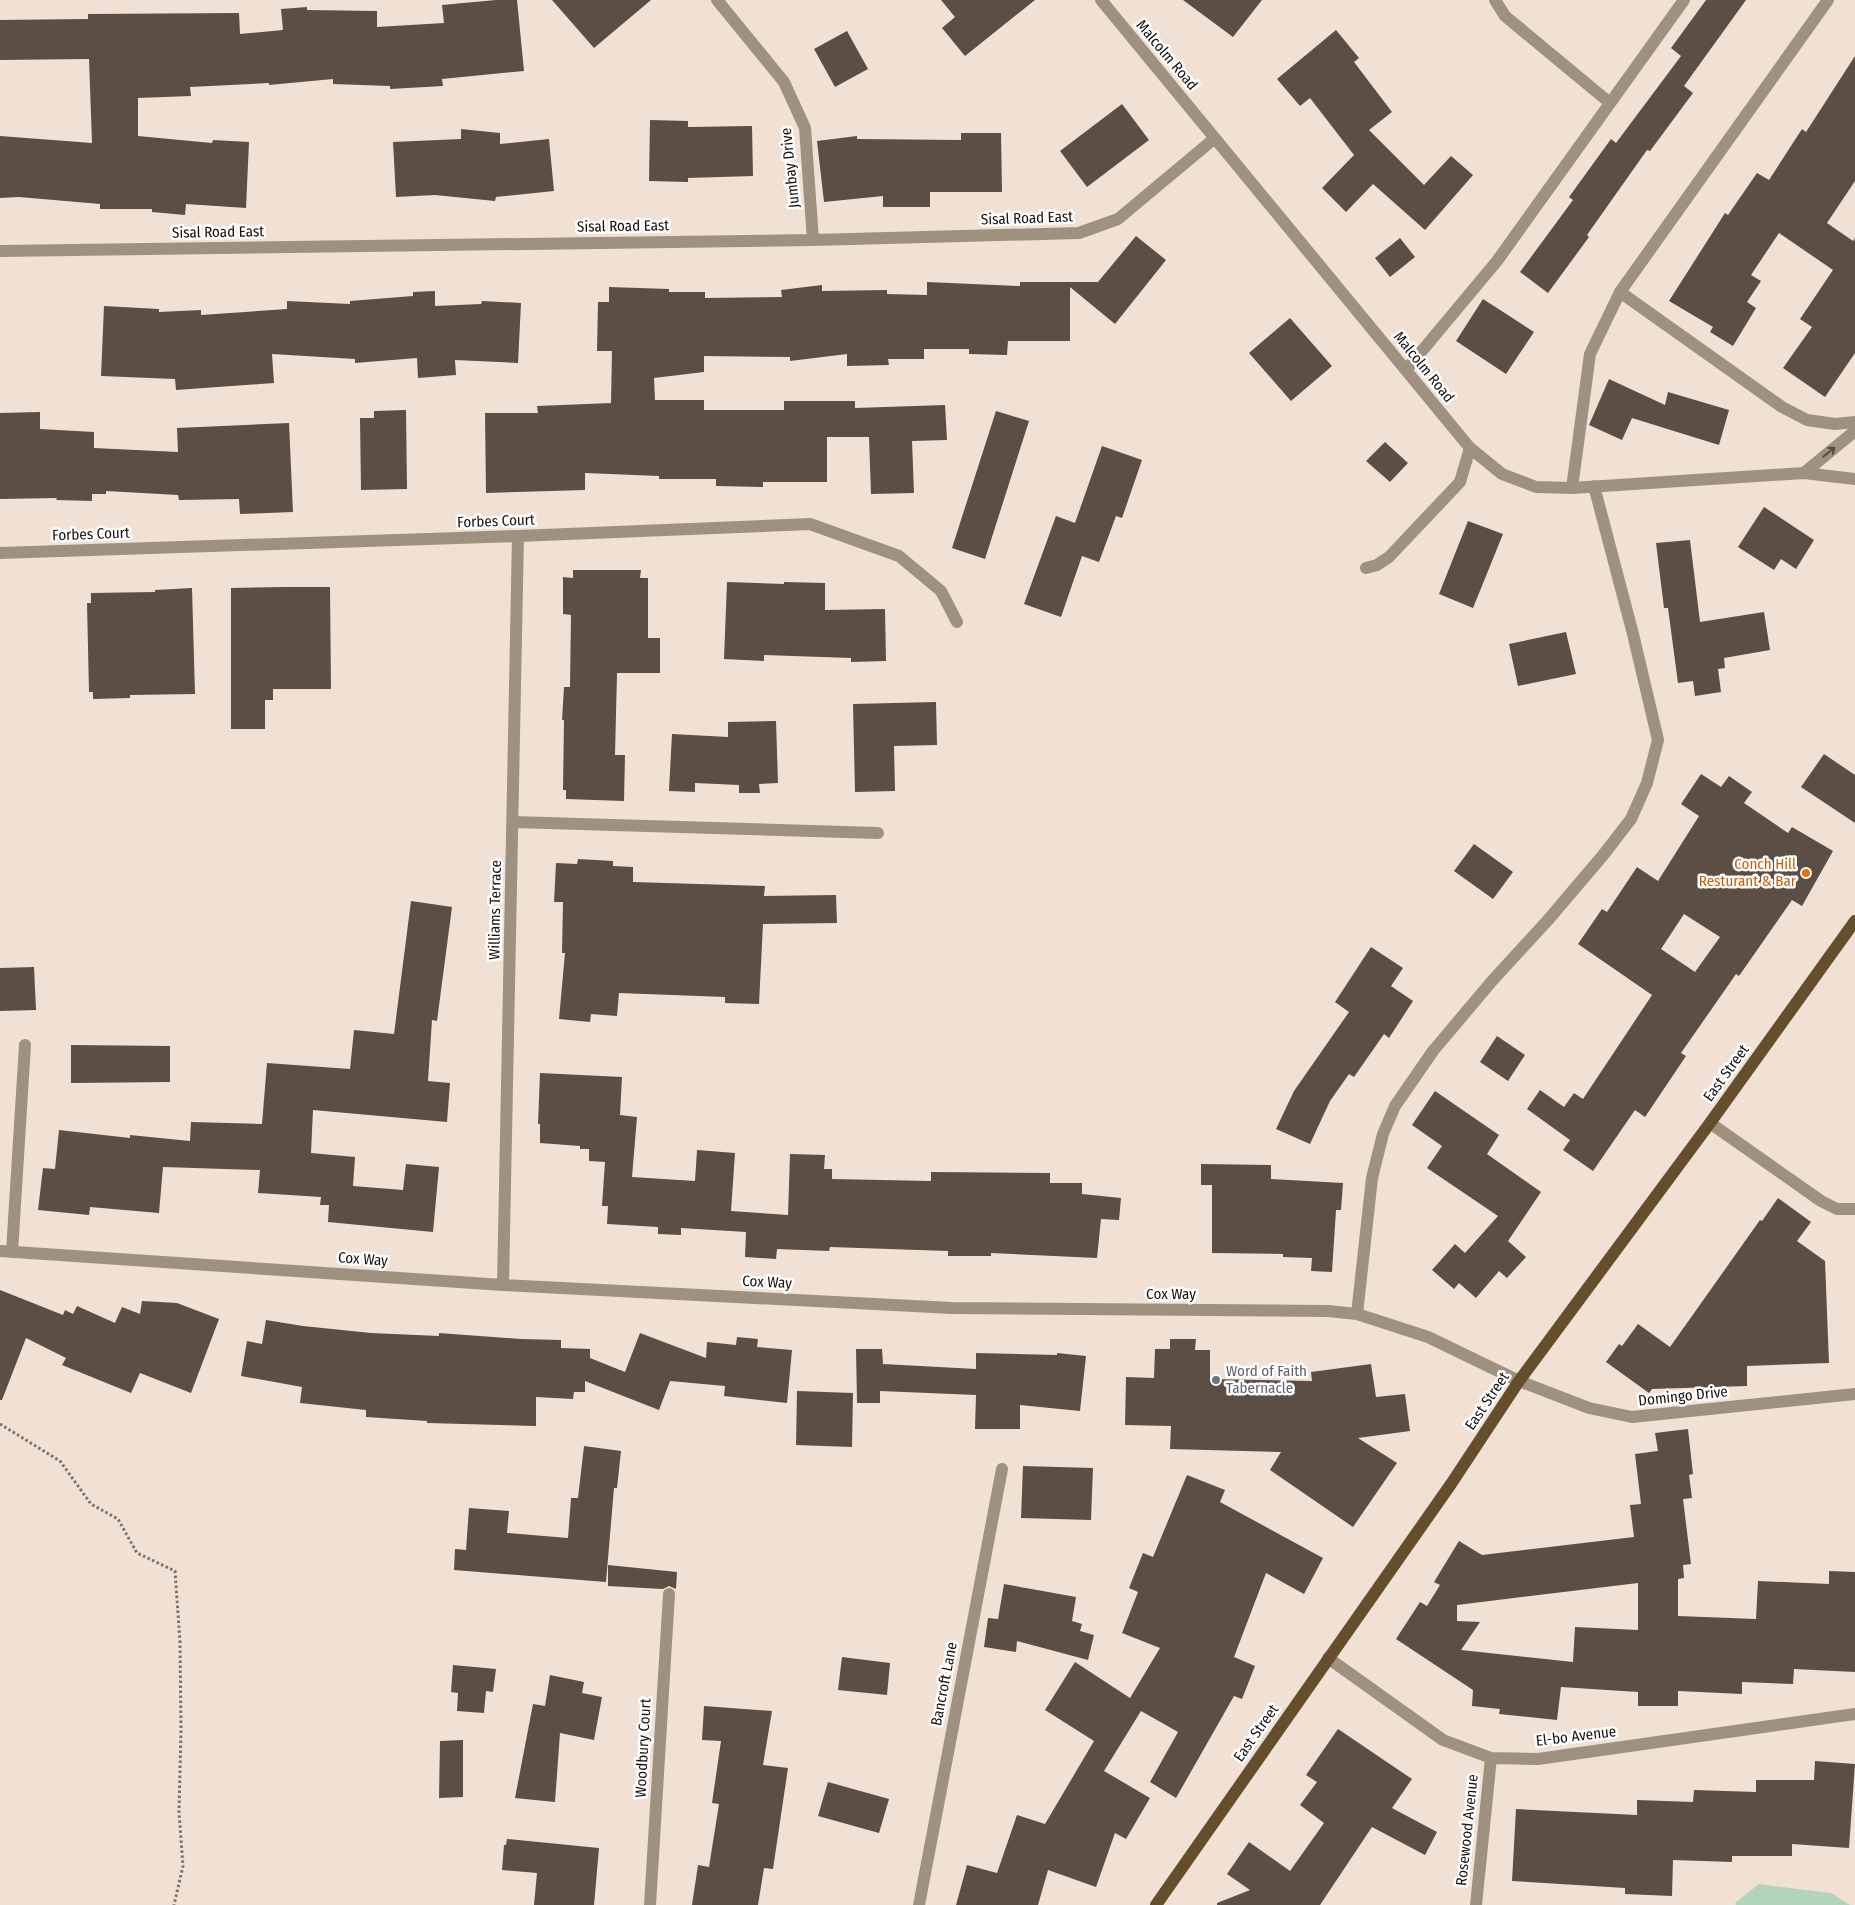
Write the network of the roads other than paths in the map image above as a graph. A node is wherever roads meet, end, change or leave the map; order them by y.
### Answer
1 (717, 0) edge
2 (1101, 0) edge
3 (1495, 0) edge
4 (1684, 0) edge
5 (1828, 0) edge
6 (1610, 103) junction
7 (1215, 138) junction
8 (813, 240) junction
9 (0, 250) edge
10 (1620, 292) junction
11 (1406, 370) junction
12 (1855, 422) edge
13 (1855, 431) edge
14 (1470, 448) junction
15 (1804, 473) junction
16 (1855, 478) edge
17 (1594, 486) junction
18 (1572, 488) junction
19 (518, 536) junction
20 (0, 553) edge
21 (1366, 568) dead end
22 (957, 622) dead end
23 (513, 822) junction
24 (878, 834) dead end
25 (1855, 921) edge
26 (25, 1045) dead end
27 (1710, 1123) junction
28 (1855, 1209) edge
29 (6, 1251) edge
30 (503, 1285) junction
31 (1356, 1314) junction
32 (1519, 1381) junction
33 (1855, 1394) edge
34 (1002, 1469) dead end
35 (669, 1594) dead end
36 (1328, 1658) junction
37 (1855, 1714) edge
38 (1491, 1758) junction
39 (650, 1905) edge
40 (919, 1905) edge
41 (1156, 1905) edge
42 (1476, 1905) edge

1 - 8 street, Jumbay Drive
2 - 7 street, Malcolm Road
3 - 6 street
4 - 6 street
5 - 10 street
6 - 11 street
7 - 8 street, Sisal Road East
7 - 11 street, Malcolm Road
8 - 9 street, Sisal Road East
10 - 12 street
10 - 18 street
11 - 14 street, Malcolm Road
15 -> 13 street
14 - 18 street, Malcolm Road
14 - 21 street
15 - 16 street, Malcolm Road
15 - 17 street, Malcolm Road
17 - 18 street, Malcolm Road
17 - 31 street
19 - 20 street, Forbes Court
19 - 22 street, Forbes Court
19 - 23 street, Williams Terrace
23 - 24 street
23 - 30 street, Williams Terrace
25 - 27 main road, East Street
26 - 29 street
27 - 28 street
27 - 32 main road, East Street
29 - 30 street, Cox Way
30 - 31 street, Cox Way
31 - 32 street, Cox Way
32 - 33 street, Domingo Drive
32 - 36 main road, East Street
34 - 40 street, Bancroft Lane
35 - 39 street, Woodbury Court
36 - 38 street, El-bo Avenue
36 - 41 main road, East Street
37 - 38 street, El-bo Avenue
38 - 42 street, Rosewood Avenue

